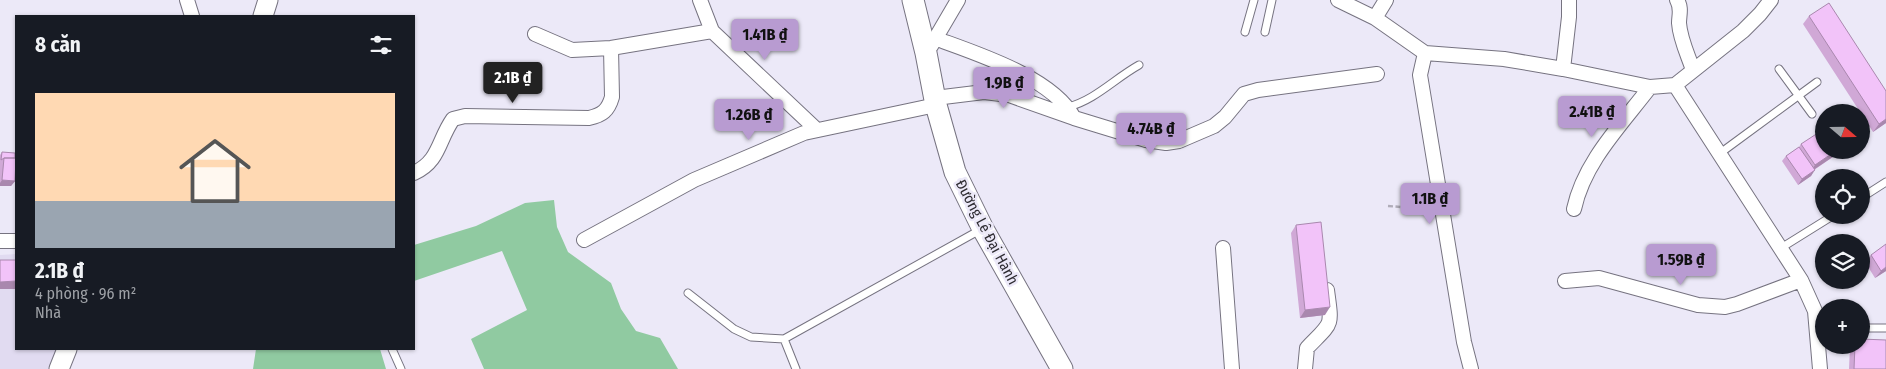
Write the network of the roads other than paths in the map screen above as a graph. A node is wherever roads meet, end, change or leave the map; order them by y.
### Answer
1 (188, 0) edge
2 (268, 0) edge
3 (700, 0) edge
4 (913, 0) edge
5 (958, 0) edge
6 (1254, 0) edge
7 (1272, 0) edge
8 (1338, 0) edge
9 (1386, 0) edge
10 (1569, 0) edge
11 (1676, 0) edge
12 (1771, 0) edge
13 (192, 15) edge
14 (263, 15) edge
15 (1375, 18) junction
16 (712, 31) junction
17 (1244, 32) dead end
18 (1265, 32) dead end
19 (535, 34) dead end
20 (931, 46) junction
21 (611, 48) junction
22 (1425, 53) junction
23 (1139, 65) dead end
24 (1563, 69) junction
25 (1779, 69) dead end
26 (1693, 70) junction
27 (1376, 74) dead end
28 (1817, 82) dead end
29 (1675, 85) junction
30 (1650, 87) junction
31 (1798, 96) junction
32 (935, 101) junction
33 (1071, 113) junction
34 (1812, 114) dead end
35 (817, 130) junction
36 (1719, 154) junction
37 (415, 172) edge
38 (1886, 182) edge
39 (1870, 192) edge
40 (1574, 209) dead end
41 (1820, 224) edge
42 (983, 229) junction
43 (584, 240) dead end
44 (0, 241) edge
45 (15, 241) edge
46 (1223, 248) dead end
47 (1781, 248) junction
48 (1325, 273) edge
49 (1801, 280) junction
50 (1565, 281) dead end
51 (688, 293) dead end
52 (1815, 311) edge
53 (1870, 328) edge
54 (1886, 328) edge
55 (784, 339) junction
56 (66, 350) edge
57 (392, 350) edge
58 (1820, 354) edge
59 (59, 369) edge
60 (401, 369) edge
61 (796, 369) edge
62 (1062, 369) edge
63 (1232, 369) edge
64 (1305, 369) edge
65 (1471, 369) edge
66 (1820, 369) edge

1 - 13 street
2 - 14 street
3 - 16 street
4 - 20 main road, Đường Lê Đại Hành
5 - 20 street
6 - 17 lane
7 - 18 lane
8 - 15 street
9 - 15 street
10 - 24 street
11 - 26 street
12 - 26 street
15 - 22 street
16 - 21 street
16 - 35 street
19 - 21 street
20 - 32 main road, Đường Lê Đại Hành
20 - 33 street
21 - 37 street
22 - 24 street
22 - 65 street
23 - 33 lane
24 - 30 street
25 - 31 lane
26 - 29 street
27 - 33 street
28 - 31 lane
29 - 30 street
29 - 36 street
30 - 40 street
31 - 34 lane
31 - 36 lane
32 - 33 street
32 - 35 street
32 - 42 main road, Đường Lê Đại Hành
35 - 43 street
36 - 47 street
38 - 39 lane
41 - 47 lane
42 - 55 lane
42 - 62 main road, Đường Lê Đại Hành
44 - 45 street
46 - 63 street
47 - 49 street
48 - 64 street
49 - 50 street
49 - 52 street
51 - 55 lane
53 - 54 lane
55 - 61 lane
56 - 59 street
57 - 60 lane
58 - 66 street

